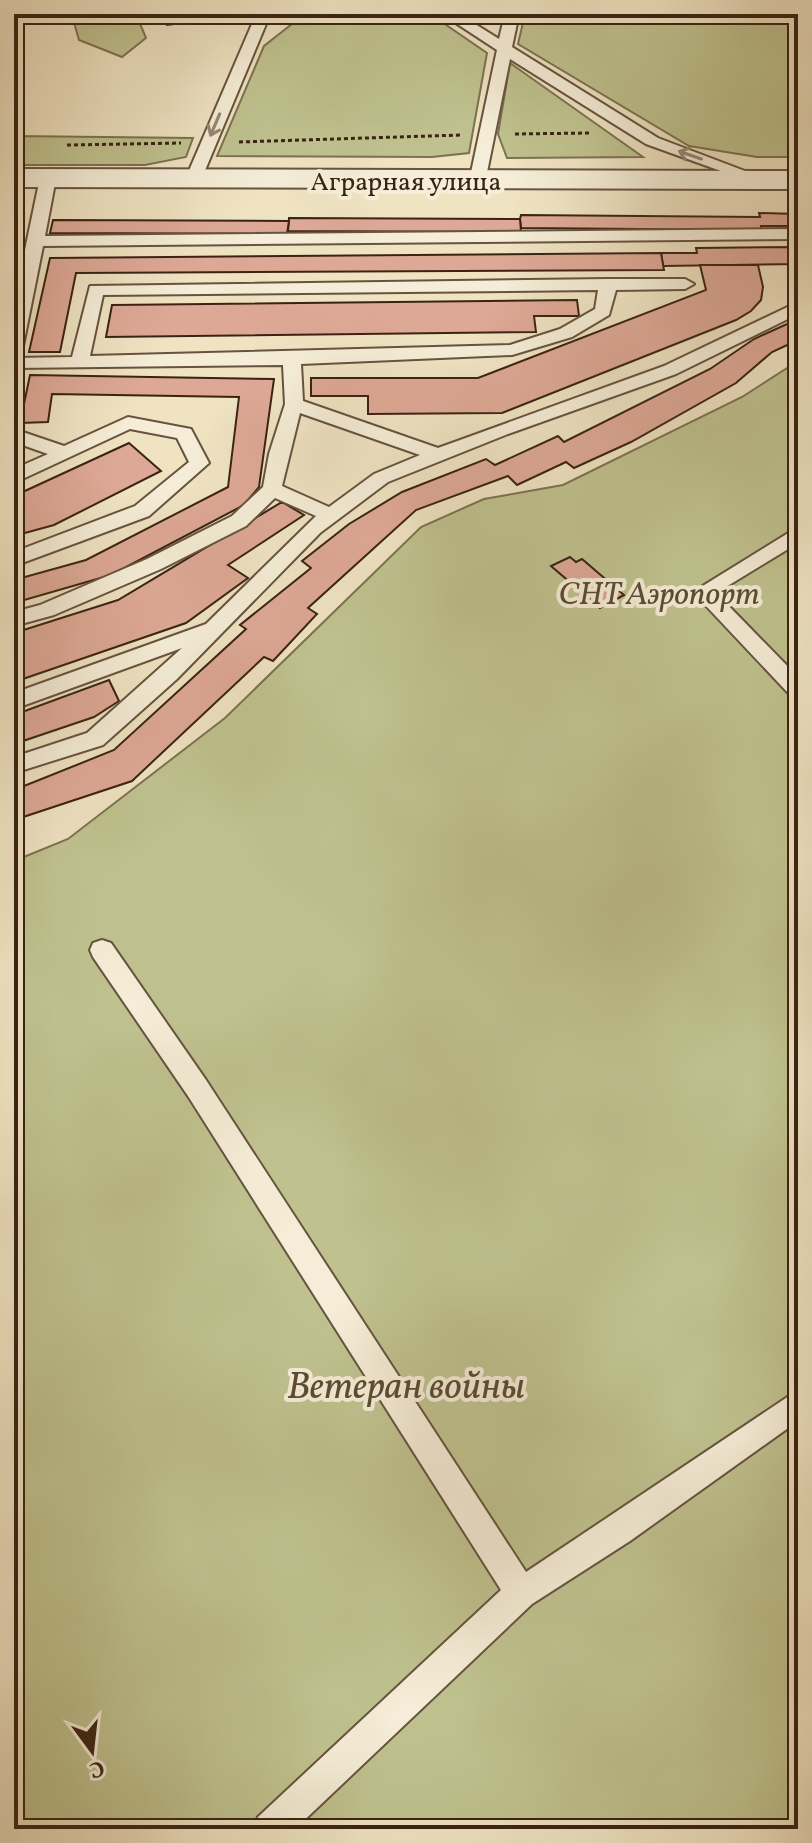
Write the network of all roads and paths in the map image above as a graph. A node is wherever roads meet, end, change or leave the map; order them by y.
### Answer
1 (260, 14) edge
2 (449, 14) edge
3 (512, 14) edge
4 (503, 48) junction
5 (637, 132) junction
6 (486, 134) junction
7 (207, 142) junction
8 (59, 145) dead end
9 (14, 178) edge
10 (48, 178) junction
11 (193, 180) junction
12 (798, 180) edge
13 (763, 181) junction
14 (477, 182) junction
15 (798, 234) edge
16 (35, 241) junction
17 (608, 284) junction
18 (685, 284) dead end
19 (798, 307) edge
20 (14, 346) edge
21 (292, 359) junction
22 (80, 362) junction
23 (14, 363) edge
24 (294, 404) junction
25 (14, 435) edge
26 (67, 454) junction
27 (438, 455) junction
28 (14, 477) edge
29 (272, 489) junction
30 (331, 515) junction
31 (798, 534) edge
32 (14, 559) edge
33 (14, 619) edge
34 (217, 627) junction
35 (798, 690) edge
36 (14, 701) edge
37 (14, 765) edge
38 (102, 950) dead end
39 (798, 1404) edge
40 (521, 1593) junction
41 (270, 1829) edge

1 -> 7 lane
2 - 4 lane
3 - 4 lane
4 - 5 lane
4 - 6 lane
5 - 6 path
13 -> 5 lane
6 - 7 path
6 - 14 lane
7 - 8 path
7 - 11 lane
9 - 10 street, Аграрная улица
10 - 11 street, Аграрная улица
10 - 16 lane
11 - 14 street, Аграрная улица
12 - 13 street, Аграрная улица
13 - 14 street, Аграрная улица
15 - 16 lane
16 - 20 lane
17 - 18 lane
17 - 21 lane
17 - 22 lane
19 - 27 lane
21 - 22 lane
21 - 24 lane
22 - 23 lane
24 - 27 lane
24 - 29 lane
25 - 26 lane
26 - 28 lane
26 - 32 lane
27 - 30 lane
29 - 30 lane
29 - 33 lane
30 - 34 lane
31 - 35 lane
34 - 36 lane
34 - 37 lane
38 - 40 lane
39 - 40 lane
40 - 41 lane

